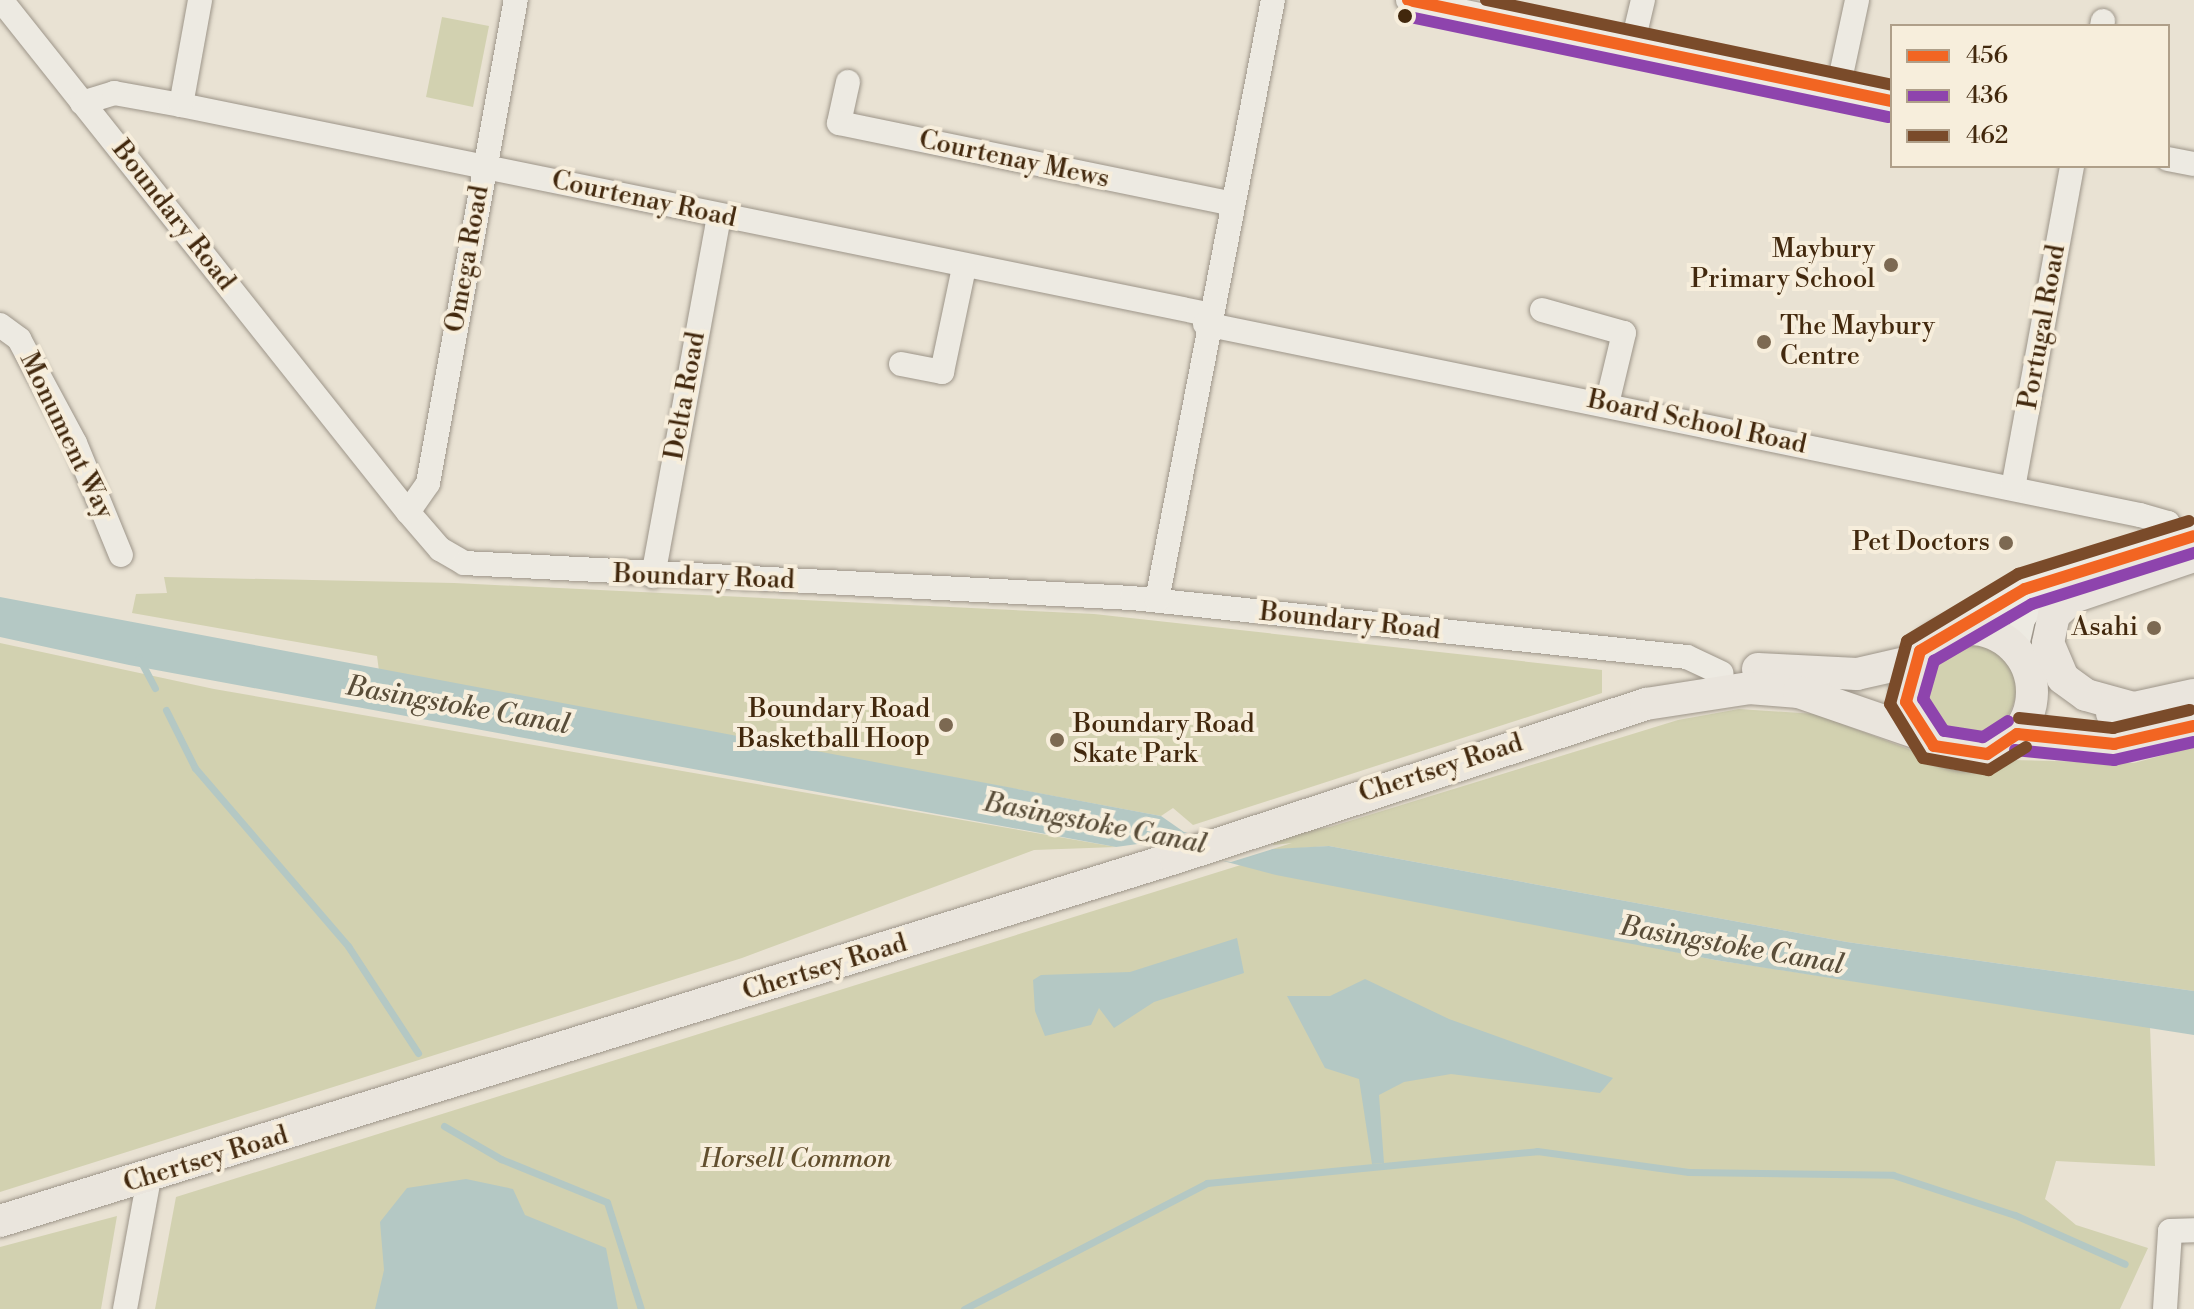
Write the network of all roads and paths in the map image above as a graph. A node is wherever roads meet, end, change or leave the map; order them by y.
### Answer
1 (1, 0) edge
2 (200, 0) edge
3 (516, 0) edge
4 (1273, 0) edge
5 (1408, 0) edge
6 (1643, 0) edge
7 (1857, 0) edge
8 (1632, 46) junction
9 (848, 82) dead end
10 (1838, 89) junction
11 (1890, 101) edge
12 (82, 103) junction
13 (181, 105) junction
14 (2170, 159) edge
15 (2194, 164) edge
16 (484, 167) junction
17 (2072, 168) edge
18 (1230, 203) junction
19 (719, 216) junction
20 (964, 268) junction
21 (1542, 310) dead end
22 (1206, 319) junction
23 (0, 325) edge
24 (901, 364) dead end
25 (1607, 404) junction
26 (2013, 488) junction
27 (408, 512) junction
28 (2188, 544) edge
29 (121, 555) dead end
30 (653, 576) junction
31 (2050, 583) junction
32 (1157, 600) junction
33 (1955, 630) junction
34 (2016, 650) junction
35 (1914, 661) junction
36 (1706, 682) junction
37 (2032, 684) junction
38 (2194, 695) edge
39 (2133, 708) junction
40 (2194, 726) edge
41 (1921, 734) junction
42 (2017, 734) junction
43 (149, 1178) junction
44 (0, 1221) edge
45 (2182, 1231) edge
46 (125, 1309) edge
47 (2165, 1309) edge

1 - 12 street, Boundary Road
2 - 13 street
3 - 16 street, Omega Road
4 - 18 street
5 - 8 street
6 - 8 street
7 - 10 street
8 - 10 street
9 - 18 street, Courtenay Mews
10 - 11 street
12 - 13 street, Courtenay Road
12 - 27 street, Boundary Road
13 - 16 street, Courtenay Road
14 - 15 street
16 - 19 street, Courtenay Road
16 - 27 street, Omega Road
17 - 26 street, Portugal Road
18 - 22 street
19 - 20 street, Courtenay Road
19 - 30 street, Delta Road
20 - 22 street, Courtenay Road
20 - 24 street
21 - 25 street
22 - 25 street, Board School Road
22 - 32 street
23 - 29 street, Monument Way
25 - 26 street, Board School Road
26 - 28 street, Board School Road
27 - 30 street, Boundary Road
28 - 31 street
28 - 39 main road
30 - 32 street, Boundary Road
31 - 33 street
31 - 34 street
32 - 36 street, Boundary Road
33 - 34 main road
33 - 35 main road
34 - 37 main road
35 - 36 main road, Chertsey Road
35 - 41 main road
36 - 41 main road, Chertsey Road
36 - 43 main road, Chertsey Road
37 - 39 main road
37 - 42 main road
38 - 39 main road
40 - 42 main road
41 - 42 main road
43 - 44 main road, Chertsey Road
43 - 46 street
45 - 47 street

